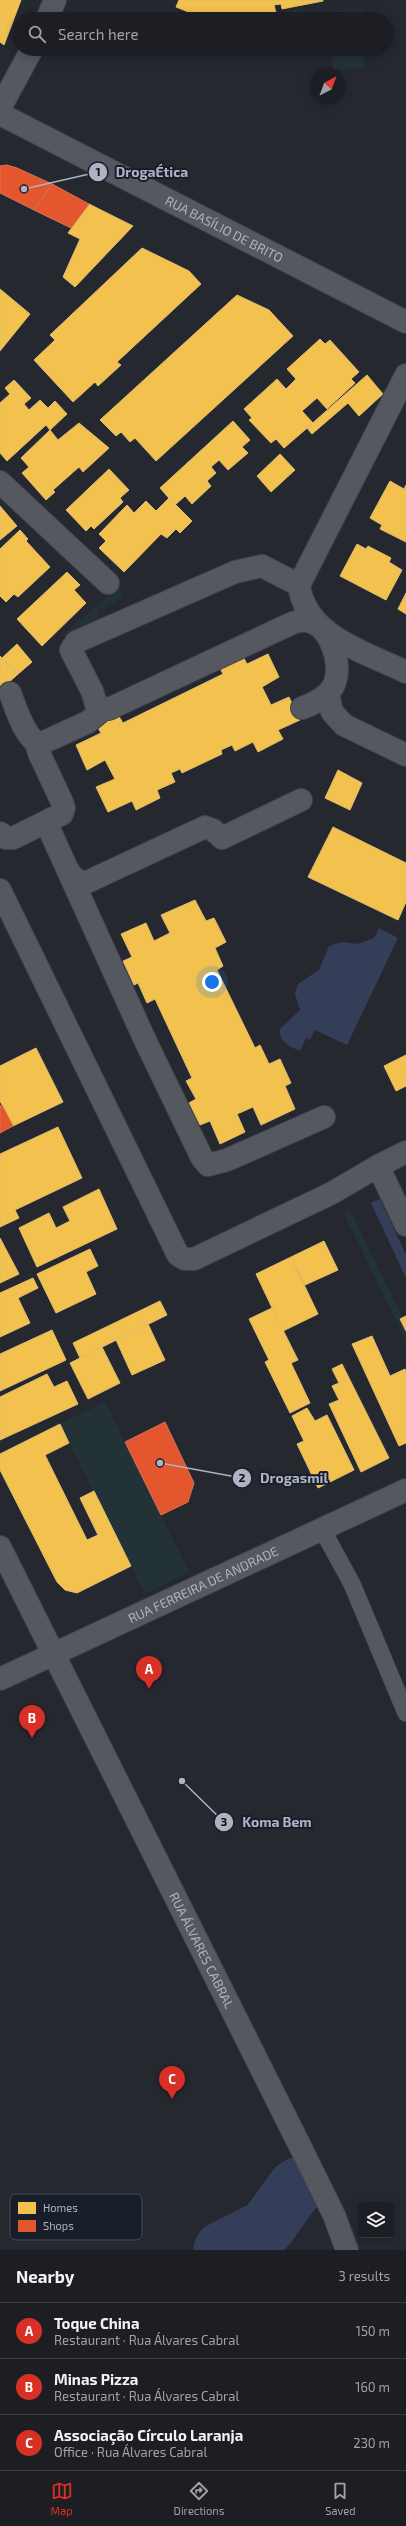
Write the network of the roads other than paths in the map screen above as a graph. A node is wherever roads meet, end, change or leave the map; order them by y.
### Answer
1 (55, 0) edge
2 (50, 12) edge
3 (28, 56) edge
4 (0, 108) edge
5 (0, 114) edge
6 (406, 322) edge
7 (406, 375) edge
8 (0, 482) edge
9 (108, 583) dead end
10 (299, 585) junction
11 (322, 627) junction
12 (406, 672) edge
13 (10, 693) dead end
14 (328, 693) junction
15 (98, 707) junction
16 (302, 708) dead end
17 (40, 744) junction
18 (406, 755) edge
19 (301, 800) dead end
20 (51, 819) junction
21 (0, 833) edge
22 (68, 871) junction
23 (0, 890) edge
24 (324, 1117) dead end
25 (406, 1152) edge
26 (378, 1166) junction
27 (406, 1224) edge
28 (406, 1490) edge
29 (322, 1529) junction
30 (0, 1547) edge
31 (54, 1652) junction
32 (0, 1679) edge
33 (406, 1713) edge
34 (347, 2250) edge

1 - 2 street
3 - 4 street
5 - 6 street, RUA BASÍLIO DE BRITO
7 - 10 street
8 - 9 street
10 - 11 street
10 - 15 street
11 - 12 street
11 - 14 street
11 - 15 street
13 - 17 street
14 - 16 street
14 - 18 street
15 - 17 street
17 - 20 street
19 - 22 street
20 - 21 street
20 - 22 street
22 - 24 street
23 - 26 street
25 - 26 street
26 - 27 street
28 - 29 street, RUA FERREIRA DE ANDRADE
29 - 31 street, RUA FERREIRA DE ANDRADE
29 - 33 lane
30 - 31 street, RUA ÁLVARES CABRAL
31 - 32 street, RUA FERREIRA DE ANDRADE
31 - 34 street, RUA ÁLVARES CABRAL

